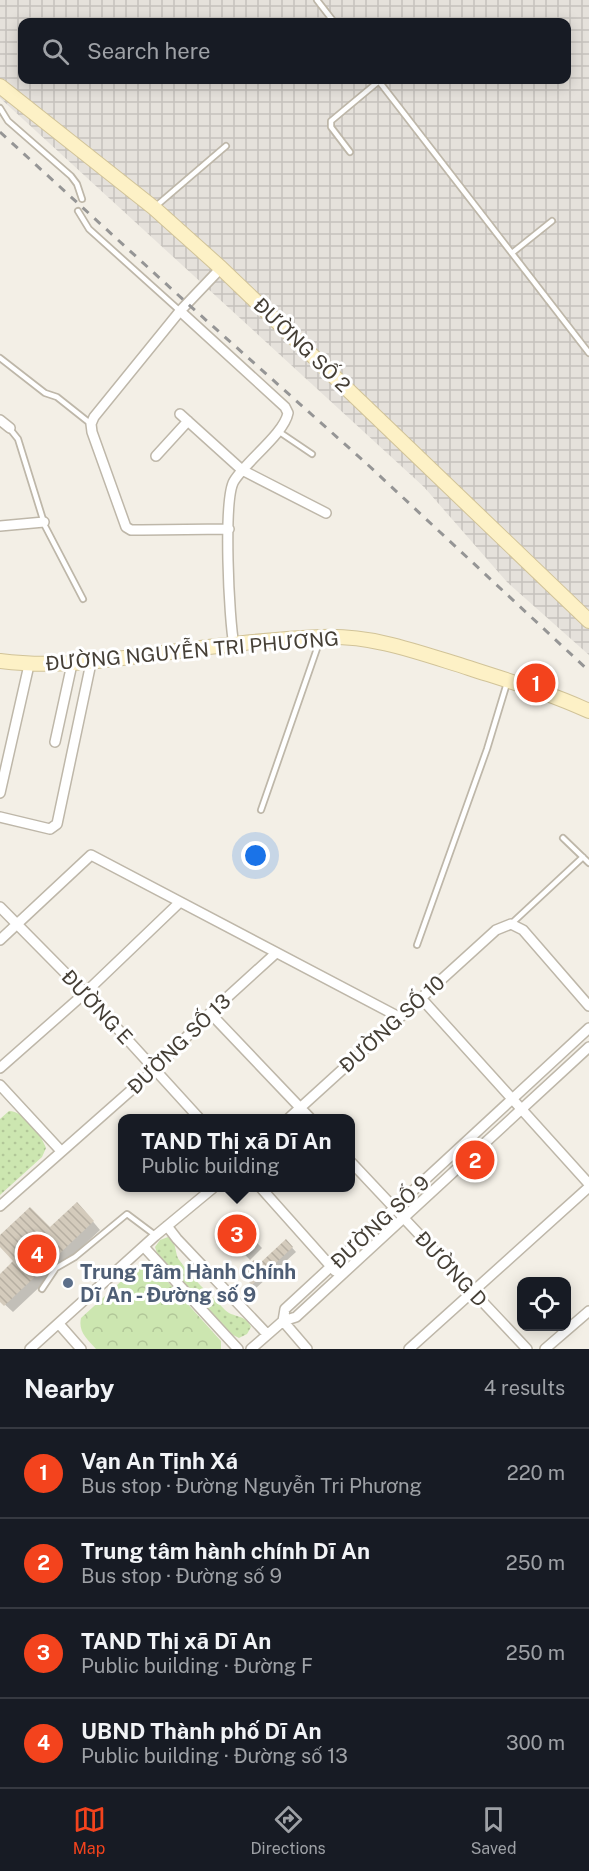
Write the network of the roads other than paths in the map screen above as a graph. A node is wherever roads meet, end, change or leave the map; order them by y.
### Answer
1 (317, 0) edge
2 (331, 18) edge
3 (373, 84) edge
4 (381, 84) edge
5 (1, 89) edge
6 (0, 108) edge
7 (226, 146) dead end
8 (350, 152) dead end
9 (79, 198) dead end
10 (154, 208) junction
11 (80, 213) dead end
12 (552, 221) dead end
13 (512, 253) junction
14 (221, 268) junction
15 (180, 311) junction
16 (589, 352) edge
17 (0, 358) edge
18 (0, 420) edge
19 (91, 424) junction
20 (10, 428) joint
21 (278, 430) junction
22 (312, 454) dead end
23 (156, 456) dead end
24 (242, 470) junction
25 (326, 513) dead end
26 (44, 522) junction
27 (0, 526) edge
28 (229, 529) junction
29 (83, 599) dead end
30 (589, 621) edge
31 (321, 637) junction
32 (234, 645) junction
33 (0, 662) edge
34 (91, 663) junction
35 (72, 664) junction
36 (28, 665) junction
37 (508, 680) junction
38 (589, 711) edge
39 (55, 742) dead end
40 (0, 793) edge
41 (261, 810) dead end
42 (0, 817) edge
43 (563, 838) dead end
44 (583, 857) junction
45 (589, 863) edge
46 (180, 902) junction
47 (0, 907) edge
48 (18, 924) junction
49 (511, 924) junction
50 (0, 940) edge
51 (417, 945) dead end
52 (276, 953) junction
53 (85, 993) junction
54 (421, 998) junction
55 (589, 1006) edge
56 (210, 1013) junction
57 (399, 1017) junction
58 (589, 1028) edge
59 (589, 1047) edge
60 (0, 1068) edge
61 (154, 1070) junction
62 (0, 1085) edge
63 (513, 1099) junction
64 (300, 1108) junction
65 (522, 1108) junction
66 (194, 1114) edge
67 (294, 1114) edge
68 (305, 1114) edge
69 (61, 1150) junction
70 (355, 1166) edge
71 (589, 1185) edge
72 (208, 1192) edge
73 (265, 1192) edge
74 (0, 1206) edge
75 (395, 1209) junction
76 (404, 1219) junction
77 (167, 1226) junction
78 (155, 1236) junction
79 (144, 1247) junction
80 (332, 1267) junction
81 (341, 1277) junction
82 (42, 1288) dead end
83 (473, 1292) junction
84 (589, 1311) edge
85 (283, 1321) junction
86 (58, 1324) junction
87 (267, 1334) junction
88 (255, 1347) edge
89 (30, 1349) edge
90 (81, 1349) edge
91 (238, 1349) edge
92 (307, 1349) edge
93 (410, 1349) edge
94 (527, 1349) edge
95 (545, 1349) edge

1 - 2 lane
3 - 8 lane
4 - 13 lane
5 - 10 street, ĐƯỜNG SỐ 2
6 - 9 lane
7 - 10 lane
10 - 14 street, ĐƯỜNG SỐ 2
11 - 15 lane
12 - 13 lane
13 - 16 lane
14 - 15 street
14 - 30 street, ĐƯỜNG SỐ 2
15 - 19 street
15 - 21 street
17 - 19 lane
18 - 20 street
19 - 28 street
20 - 26 lane
21 - 22 lane
21 - 24 street
23 - 24 street
24 - 25 street
24 - 28 street
26 - 27 street
26 - 29 lane
28 - 32 street
31 - 32 street, ĐƯỜNG NGUYỄN TRI PHƯƠNG
31 - 37 street, ĐƯỜNG NGUYỄN TRI PHƯƠNG
31 - 41 lane
32 - 34 street, ĐƯỜNG NGUYỄN TRI PHƯƠNG
33 - 36 street, ĐƯỜNG NGUYỄN TRI PHƯƠNG
34 - 35 street, ĐƯỜNG NGUYỄN TRI PHƯƠNG
34 - 42 street
35 - 36 street, ĐƯỜNG NGUYỄN TRI PHƯƠNG
35 - 39 street
36 - 40 street
37 - 38 street, ĐƯỜNG NGUYỄN TRI PHƯƠNG
37 - 51 lane
43 - 44 lane
44 - 45 lane
44 - 49 lane
46 - 48 street
46 - 52 street
46 - 53 street
47 - 48 street, ĐƯỜNG E
48 - 50 street
48 - 53 street, ĐƯỜNG E
49 - 54 street, ĐƯỜNG SỐ 10
49 - 55 street
52 - 56 street, ĐƯỜNG SỐ 13
52 - 57 street
53 - 60 street
53 - 61 street, ĐƯỜNG E
54 - 57 street, ĐƯỜNG SỐ 10
54 - 63 street
56 - 61 street, ĐƯỜNG SỐ 13
56 - 64 street
57 - 64 street, ĐƯỜNG SỐ 10
58 - 63 street, ĐƯỜNG SỐ 9
59 - 65 street, ĐƯỜNG SỐ 9
61 - 66 street, ĐƯỜNG E
61 - 69 street, ĐƯỜNG SỐ 13
62 - 69 street
63 - 65 street
63 - 75 street, ĐƯỜNG SỐ 9
64 - 67 street, ĐƯỜNG SỐ 10
64 - 68 street
65 - 71 street
65 - 76 street, ĐƯỜNG SỐ 9
69 - 74 street, ĐƯỜNG SỐ 13
70 - 75 street, ĐƯỜNG D
71 - 83 street
72 - 77 street
73 - 80 street
75 - 76 street, ĐƯỜNG D
75 - 80 street, ĐƯỜNG SỐ 9
76 - 81 street, ĐƯỜNG SỐ 9
76 - 83 street, ĐƯỜNG D
77 - 78 street
77 - 87 street
78 - 79 street
78 - 82 lane
79 - 86 street
79 - 91 street
80 - 81 street
80 - 85 street, ĐƯỜNG SỐ 9
81 - 85 street, ĐƯỜNG SỐ 9
83 - 93 street
83 - 94 street, ĐƯỜNG D
84 - 95 street
85 - 87 street, ĐƯỜNG SỐ 9
85 - 92 street
86 - 89 street
86 - 90 street
87 - 88 street, ĐƯỜNG SỐ 9

